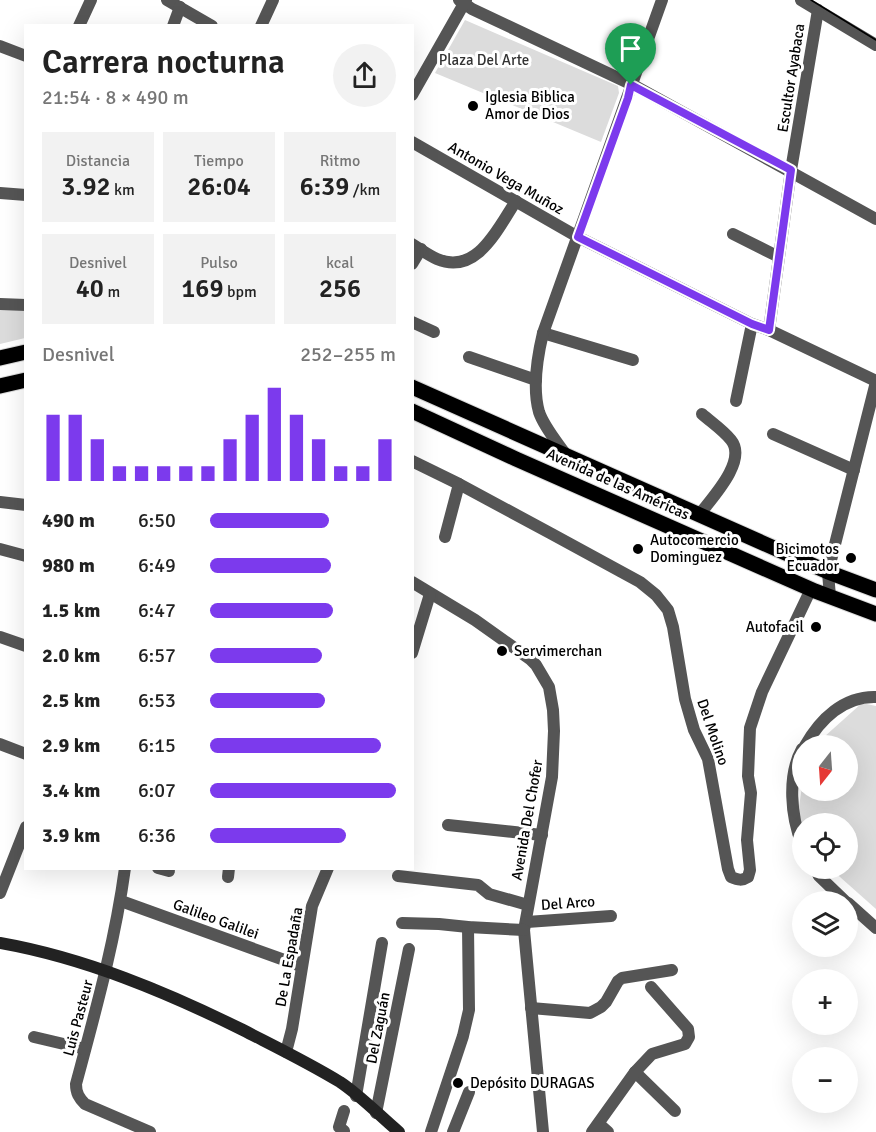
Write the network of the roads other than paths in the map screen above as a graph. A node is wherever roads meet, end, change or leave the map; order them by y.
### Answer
1 (91, 0) edge
2 (167, 0) edge
3 (273, 0) edge
4 (662, 0) edge
5 (801, 0) edge
6 (463, 1) edge
7 (180, 7) junction
8 (818, 10) junction
9 (80, 24) edge
10 (174, 24) edge
11 (209, 24) edge
12 (262, 24) edge
13 (876, 45) edge
14 (0, 46) edge
15 (24, 55) edge
16 (631, 85) junction
17 (414, 91) edge
18 (414, 143) edge
19 (791, 170) junction
20 (0, 193) edge
21 (24, 195) edge
22 (516, 201) junction
23 (876, 219) edge
24 (733, 234) dead end
25 (578, 237) junction
26 (417, 247) edge
27 (779, 257) junction
28 (0, 304) edge
29 (24, 305) edge
30 (414, 323) edge
31 (752, 324) junction
32 (769, 330) junction
33 (434, 332) dead end
34 (543, 333) junction
35 (24, 352) edge
36 (469, 357) dead end
37 (0, 358) edge
38 (633, 360) dead end
39 (24, 380) edge
40 (536, 380) junction
41 (876, 382) edge
42 (0, 386) edge
43 (414, 388) edge
44 (736, 401) dead end
45 (414, 412) edge
46 (702, 414) dead end
47 (772, 434) dead end
48 (568, 457) junction
49 (414, 463) edge
50 (854, 470) junction
51 (459, 484) junction
52 (0, 502) edge
53 (24, 505) edge
54 (699, 515) junction
55 (445, 537) dead end
56 (0, 549) edge
57 (24, 555) edge
58 (828, 572) junction
59 (414, 583) edge
60 (811, 589) junction
61 (876, 590) edge
62 (430, 594) junction
63 (830, 597) junction
64 (876, 614) edge
65 (0, 637) edge
66 (24, 644) edge
67 (414, 646) edge
68 (876, 697) edge
69 (812, 735) edge
70 (0, 744) edge
71 (24, 753) edge
72 (448, 825) dead end
73 (24, 832) edge
74 (542, 835) junction
75 (125, 870) edge
76 (327, 870) edge
77 (398, 876) dead end
78 (822, 879) edge
79 (835, 891) edge
80 (0, 893) edge
81 (121, 901) junction
82 (528, 905) junction
83 (858, 912) edge
84 (611, 916) dead end
85 (402, 923) dead end
86 (526, 926) junction
87 (468, 927) junction
88 (876, 928) edge
89 (0, 943) edge
90 (381, 943) dead end
91 (409, 948) dead end
92 (301, 966) junction
93 (105, 970) junction
94 (672, 970) dead end
95 (651, 987) dead end
96 (531, 1008) junction
97 (34, 1038) dead end
98 (85, 1049) junction
99 (286, 1052) junction
100 (635, 1072) junction
101 (468, 1092) dead end
102 (356, 1096) junction
103 (345, 1111) dead end
104 (675, 1111) dead end
105 (376, 1113) junction
106 (600, 1129) edge
107 (344, 1131) edge
108 (150, 1132) edge
109 (399, 1132) edge
110 (431, 1132) edge
111 (453, 1132) edge
112 (543, 1132) edge

1 - 9 street
2 - 7 street
3 - 12 street
4 - 16 street
5 - 8 street
6 - 16 street
6 - 17 street
7 - 10 street
7 - 11 street
8 - 13 street
8 - 19 street, Escultor Ayabaca
14 - 15 street
16 - 19 street
16 - 25 street
18 - 22 street, Antonio Vega Muñoz
19 - 23 street
19 - 27 street, Escultor Ayabaca
20 - 21 street
22 - 25 street, Antonio Vega Muñoz
22 - 26 street
24 - 27 street
25 - 31 street, Antonio Vega Muñoz
25 - 34 street
27 - 32 street, Escultor Ayabaca
28 - 29 street
30 - 33 street
31 - 32 street, Antonio Vega Muñoz
31 - 44 street
32 - 41 street, Antonio Vega Muñoz
34 - 38 street
34 - 40 street
35 - 37 main road
36 - 40 street
39 - 42 main road
40 - 48 street
41 - 50 street
43 - 48 main road, Avenida de las Américas
45 - 60 main road, Avenida de las Américas
46 - 54 street
47 - 50 street
48 - 54 main road, Avenida de las Américas
49 - 51 street, Del Molino
50 - 58 street
51 - 55 street
51 - 60 street, Del Molino
52 - 53 street
54 - 58 main road, Avenida de las Américas
56 - 57 street
58 - 61 main road, Avenida de las Américas
58 - 63 street
59 - 62 street, Avenida Del Chofer
60 - 63 main road, Avenida de las Américas
62 - 67 street
62 - 74 street, Avenida Del Chofer
63 - 64 main road, Avenida de las Américas
65 - 66 street
68 - 69 street
70 - 71 street
72 - 74 street
73 - 80 street
74 - 82 street, Avenida Del Chofer
75 - 81 street, Luis Pasteur
76 - 92 street, De La Espadaña
77 - 82 street
78 - 79 street
81 - 92 street, Galileo Galilei
81 - 93 street, Luis Pasteur
82 - 86 street, Avenida Del Chofer
83 - 88 street
84 - 86 street, Del Arco
85 - 87 street, Del Arco
86 - 87 street, Del Arco
86 - 96 street, Avenida Del Chofer
87 - 110 street
89 - 93 street
90 - 102 street
91 - 105 street, Del Zaguán
92 - 99 street, De La Espadaña
93 - 98 street, Luis Pasteur
93 - 99 street
94 - 96 street
95 - 100 street
96 - 112 street, Avenida Del Chofer
97 - 98 street
98 - 108 street, Luis Pasteur
99 - 102 street
100 - 104 street
100 - 106 street
101 - 111 street
102 - 105 street
103 - 107 street
105 - 109 street

